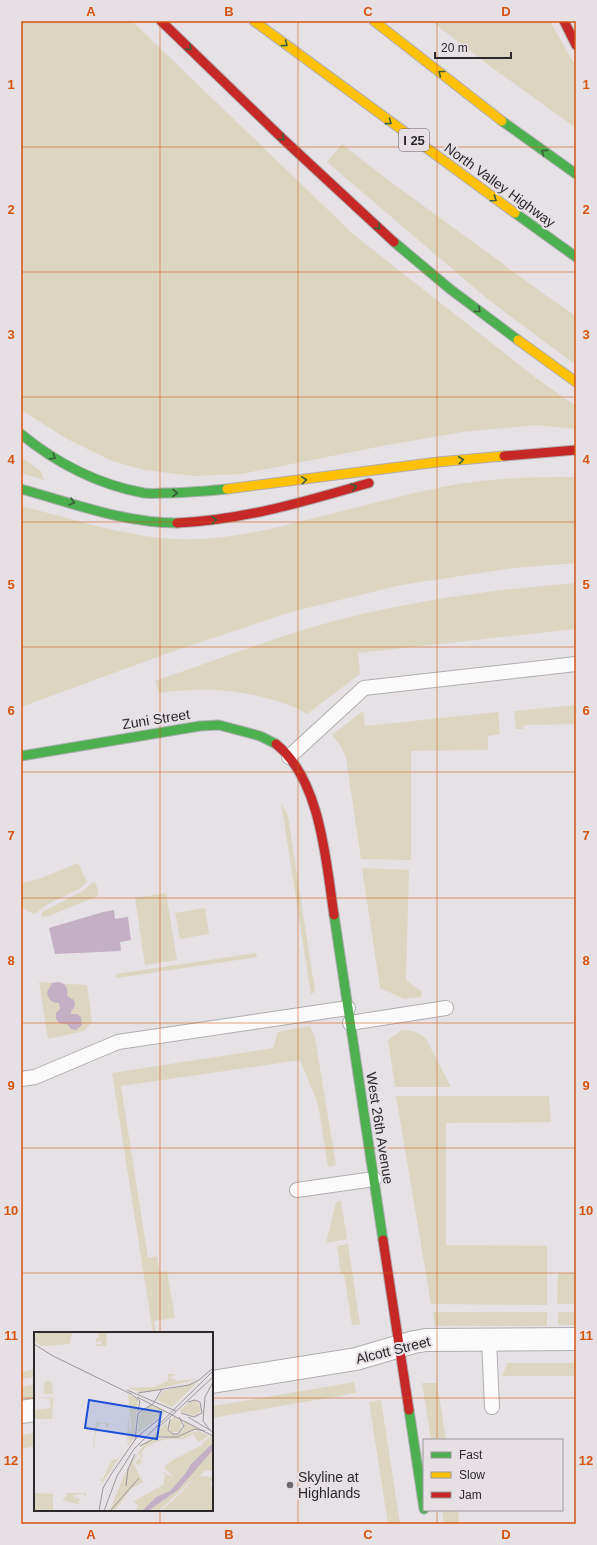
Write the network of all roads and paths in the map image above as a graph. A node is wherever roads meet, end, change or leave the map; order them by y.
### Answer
1 (161, 21) edge
2 (254, 21) edge
3 (374, 21) edge
4 (564, 21) edge
5 (576, 45) edge
6 (576, 174) edge
7 (576, 257) edge
8 (576, 382) edge
9 (21, 434) edge
10 (576, 450) edge
11 (438, 462) junction
12 (21, 489) edge
13 (576, 664) edge
14 (21, 756) edge
15 (289, 757) junction
16 (348, 1008) junction
17 (446, 1008) dead end
18 (350, 1022) junction
19 (21, 1079) edge
20 (374, 1179) junction
21 (297, 1190) dead end
22 (489, 1339) junction
23 (576, 1340) edge
24 (399, 1347) junction
25 (213, 1382) edge
26 (492, 1406) dead end
27 (34, 1410) edge
28 (21, 1412) edge
29 (423, 1505) edge

1 -> 8 main road
2 -> 7 main road, North Valley Highway / I 25
6 -> 3 main road
4 - 5 main road
9 -> 11 main road
11 -> 10 main road
12 -> 11 main road
13 - 15 lane
14 - 15 main road, Zuni Street
15 - 16 main road, West 26th Avenue
16 - 18 main road, West 26th Avenue
16 - 19 lane
17 - 18 lane
18 - 20 main road, West 26th Avenue
20 - 21 lane
20 - 24 main road, West 26th Avenue
22 - 23 street, Alcott Street
22 - 24 street, Alcott Street
22 - 26 lane
24 - 25 street, Alcott Street
24 - 29 main road, West 26th Avenue
27 - 28 street

